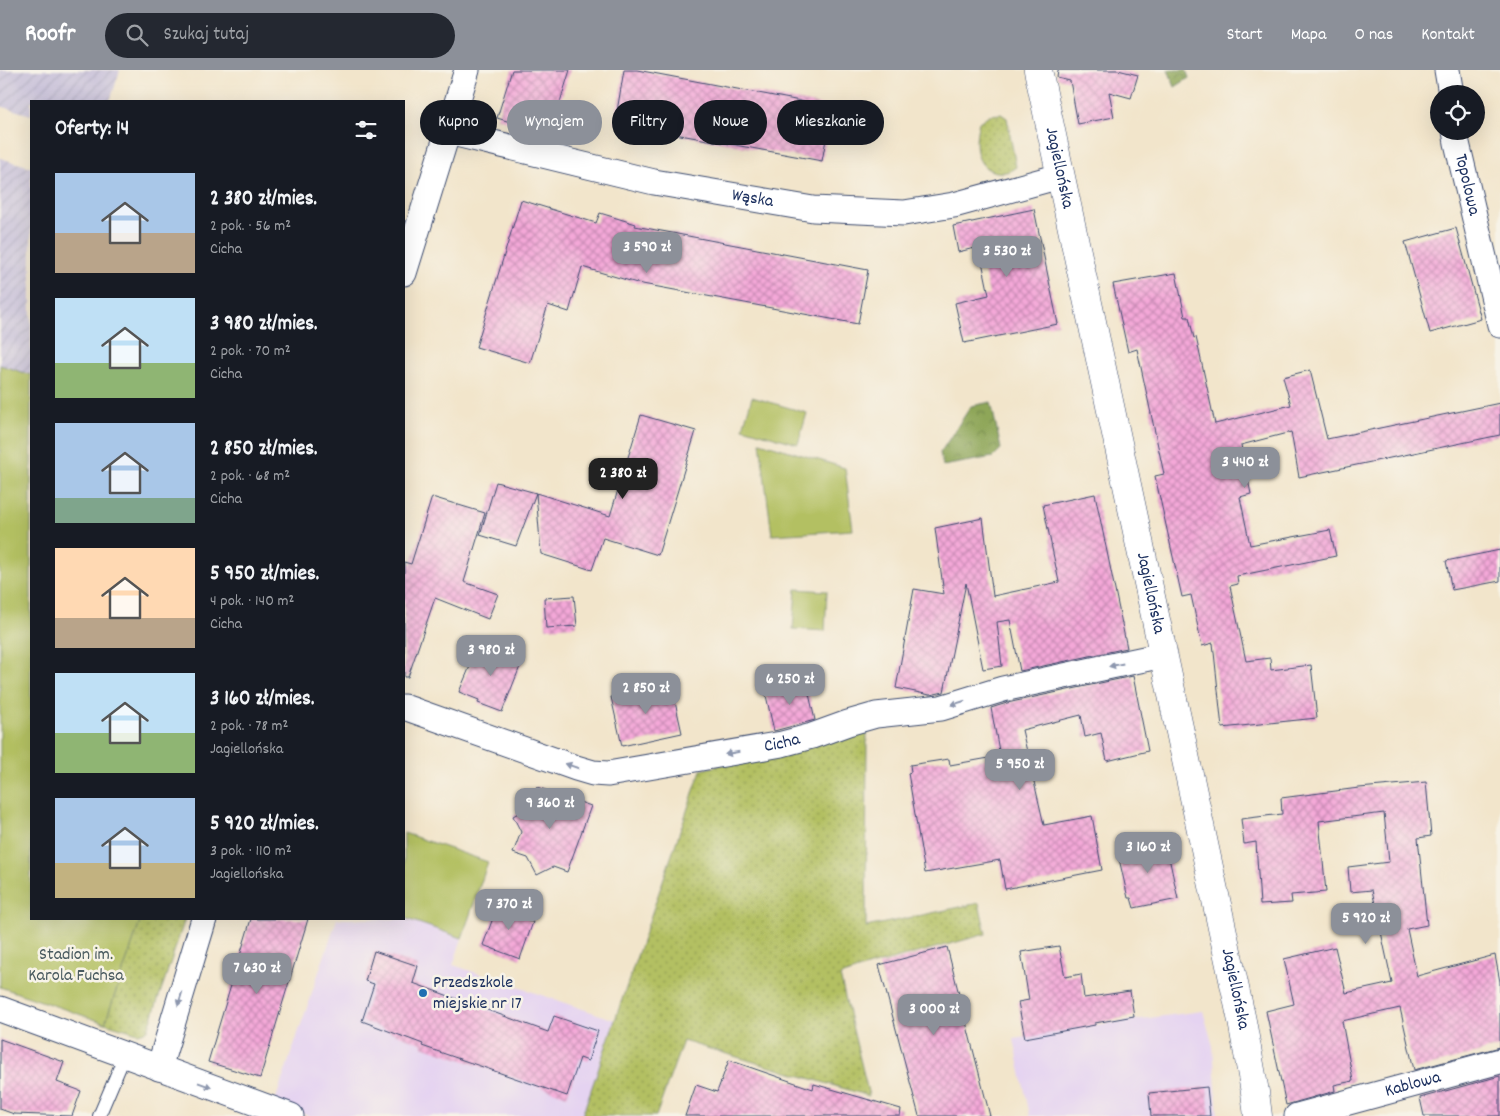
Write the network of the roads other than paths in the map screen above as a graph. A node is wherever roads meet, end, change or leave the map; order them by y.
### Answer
1 (467, 70) edge
2 (1038, 70) edge
3 (1447, 70) edge
4 (1450, 85) edge
5 (458, 100) edge
6 (1458, 140) edge
7 (497, 144) edge
8 (444, 145) edge
9 (1060, 176) junction
10 (405, 269) edge
11 (1500, 325) edge
12 (1163, 654) junction
13 (405, 707) edge
14 (204, 920) edge
15 (0, 1009) edge
16 (125, 1055) junction
17 (1500, 1062) edge
18 (159, 1068) junction
19 (99, 1116) edge
20 (291, 1116) edge
21 (1258, 1116) edge
22 (1297, 1116) edge

1 - 5 street
2 - 9 street, Jagiellońska
3 - 4 street
6 - 11 street, Topolowa
7 - 9 street, Wąska
8 - 10 street
9 - 12 street, Jagiellońska
12 -> 13 street, Cicha
12 - 21 street, Jagiellońska
14 -> 18 street
15 - 16 street
16 - 18 street
16 - 19 lane
17 - 22 street, Kablowa
18 -> 20 street

